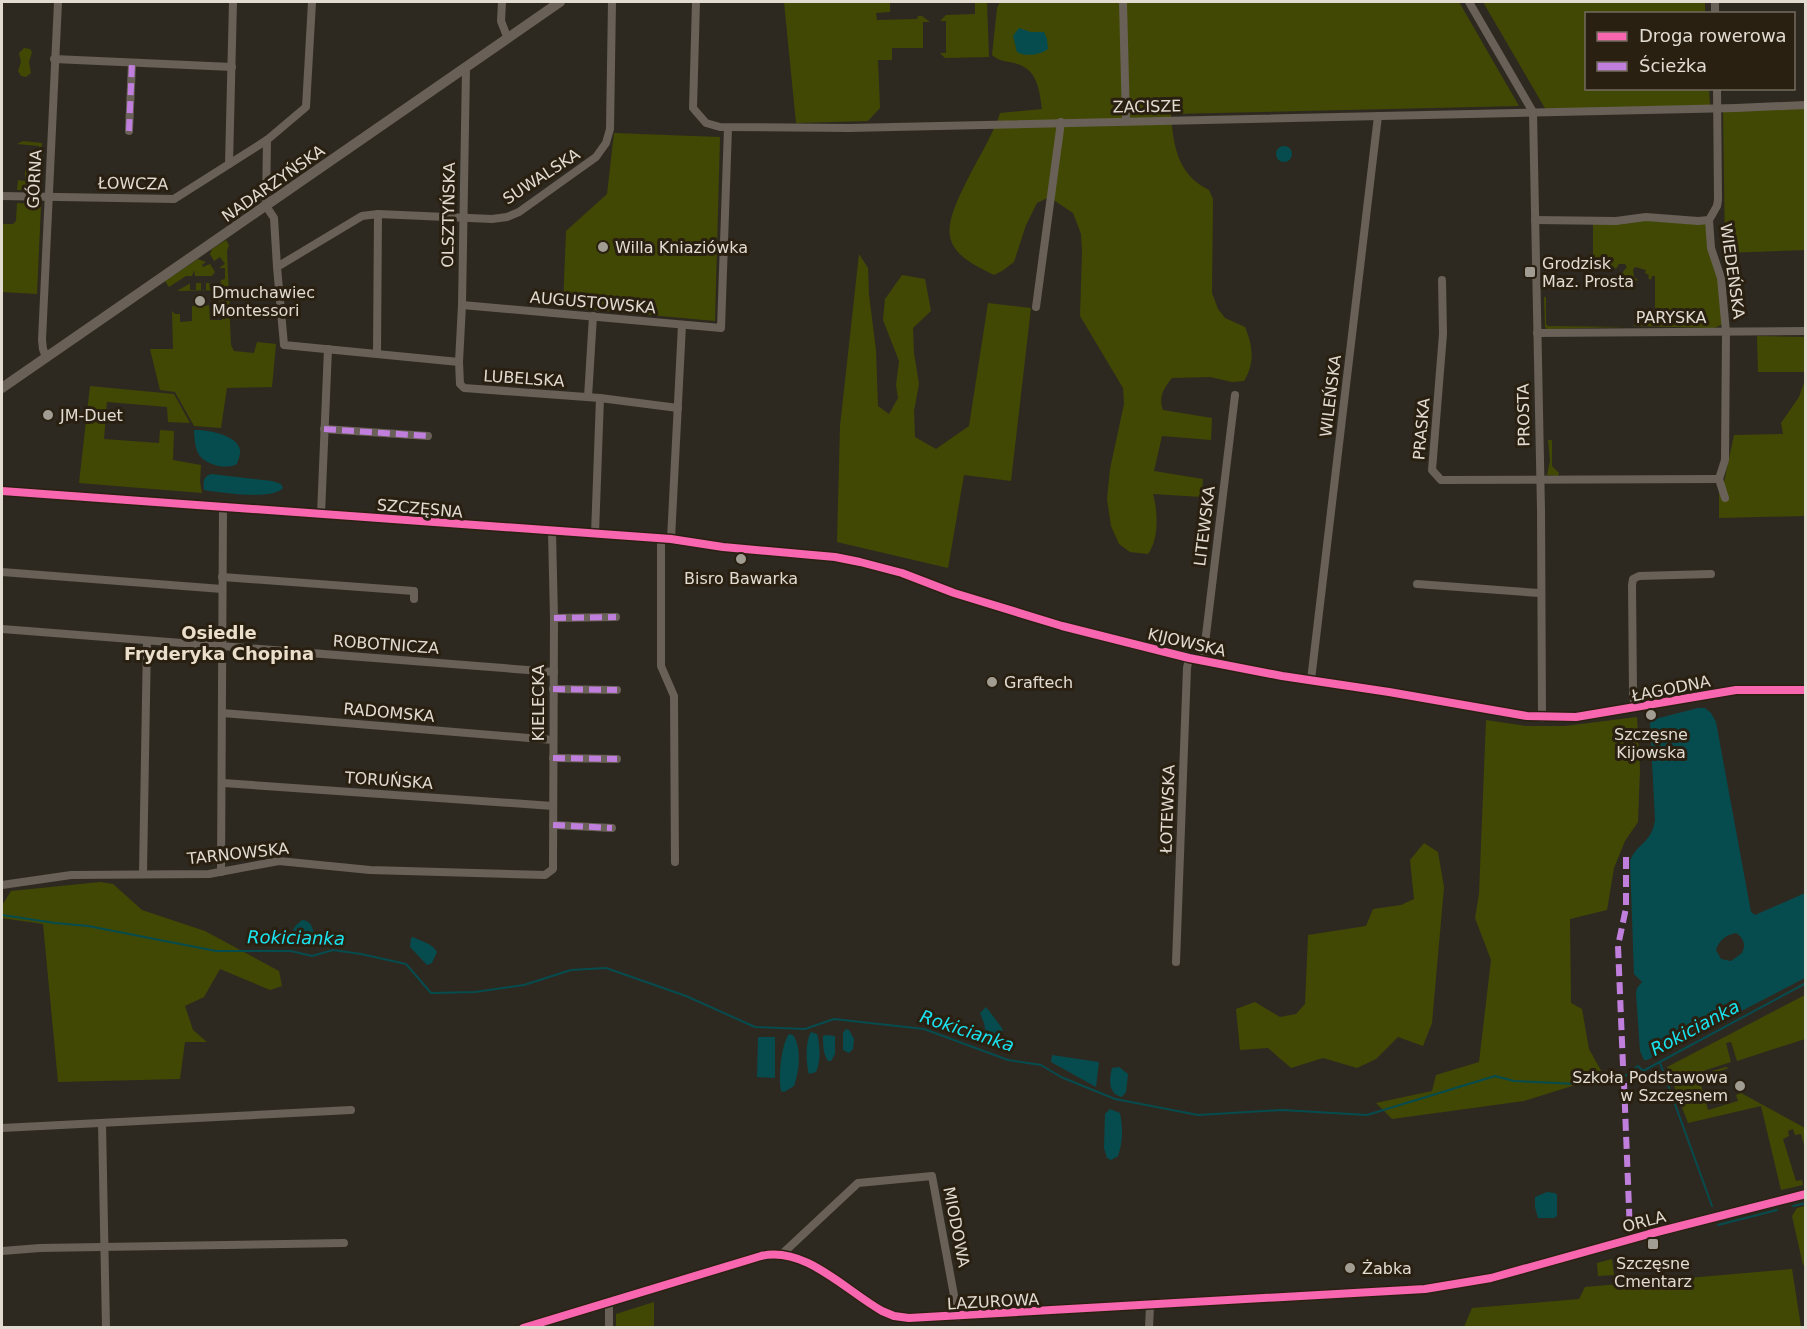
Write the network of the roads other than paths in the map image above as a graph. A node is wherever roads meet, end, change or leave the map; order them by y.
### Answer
1 (58, 2) edge
2 (233, 2) edge
3 (312, 2) edge
4 (502, 2) edge
5 (560, 2) edge
6 (612, 2) edge
7 (696, 2) edge
8 (1123, 2) edge
9 (1469, 2) edge
10 (508, 39) junction
11 (54, 59) junction
12 (132, 63) junction
13 (232, 67) junction
14 (466, 68) junction
15 (1717, 90) edge
16 (1806, 105) edge
17 (1716, 108) junction
18 (1533, 112) junction
19 (1378, 116) junction
20 (1126, 121) junction
21 (1061, 122) junction
22 (729, 128) junction
23 (129, 131) dead end
24 (267, 140) junction
25 (229, 164) junction
26 (2, 196) edge
27 (48, 197) junction
28 (266, 206) junction
29 (378, 214) junction
30 (462, 217) junction
31 (1535, 220) junction
32 (1709, 220) junction
33 (277, 267) junction
34 (1442, 280) dead end
35 (462, 305) junction
36 (1036, 307) dead end
37 (594, 316) junction
38 (682, 325) junction
39 (1806, 331) edge
40 (1725, 332) junction
41 (1537, 333) junction
42 (328, 349) junction
43 (377, 353) junction
44 (46, 357) junction
45 (459, 362) junction
46 (2, 388) edge
47 (1235, 395) dead end
48 (588, 397) junction
49 (600, 398) junction
50 (678, 408) junction
51 (324, 429) junction
52 (428, 436) dead end
53 (1719, 479) junction
54 (1539, 480) junction
55 (2, 491) edge
56 (1725, 498) dead end
57 (223, 507) junction
58 (321, 514) junction
59 (552, 532) junction
60 (595, 534) junction
61 (660, 539) junction
62 (671, 539) junction
63 (835, 557) joint
64 (2, 572) edge
65 (1711, 574) dead end
66 (222, 577) junction
67 (1418, 584) dead end
68 (222, 589) junction
69 (1539, 593) junction
70 (414, 599) dead end
71 (616, 617) dead end
72 (554, 618) junction
73 (2, 628) edge
74 (147, 641) junction
75 (222, 646) junction
76 (1189, 658) junction
77 (1203, 660) junction
78 (554, 672) junction
79 (1311, 680) junction
80 (553, 689) junction
81 (617, 690) dead end
82 (1806, 690) edge
83 (1635, 708) junction
84 (222, 713) junction
85 (1542, 718) junction
86 (553, 740) junction
87 (553, 758) junction
88 (617, 759) dead end
89 (223, 783) junction
90 (553, 806) junction
91 (554, 825) junction
92 (612, 828) dead end
93 (675, 862) dead end
94 (221, 872) junction
95 (143, 873) junction
96 (550, 873) joint
97 (2, 885) edge
98 (1176, 962) dead end
99 (351, 1110) dead end
100 (102, 1124) junction
101 (2, 1128) edge
102 (1806, 1194) edge
103 (344, 1243) dead end
104 (104, 1248) junction
105 (2, 1251) edge
106 (782, 1254) junction
107 (1491, 1278) joint
108 (609, 1302) junction
109 (1150, 1305) junction
110 (958, 1317) junction
111 (106, 1328) edge
112 (523, 1328) edge
113 (609, 1328) edge
114 (1149, 1328) edge

1 - 11 street, GÓRNA
2 - 13 street
3 - 24 street, ŁOWCZA
4 - 10 street
5 - 10 street, NADARZYŃSKA
6 - 30 street, SUWALSKA
7 - 22 street, ZACISZE
8 - 20 street
9 - 18 street
10 - 14 street, NADARZYŃSKA
11 - 12 street
11 - 27 street, GÓRNA
12 - 13 street
12 - 23 street
13 - 25 street
14 - 28 street, NADARZYŃSKA
14 - 30 street, OLSZTYŃSKA
15 - 17 street, WIEDEŃSKA
16 - 17 street, ZACISZE
17 - 18 street, ZACISZE
17 - 32 street, WIEDEŃSKA
18 - 19 street, ZACISZE
18 - 31 street, PROSTA
19 - 20 street, ZACISZE
19 - 79 street, WILEŃSKA
20 - 21 street, ZACISZE
21 - 22 street, ZACISZE
21 - 36 street
22 - 38 street, AUGUSTOWSKA
24 - 25 street, ŁOWCZA
24 - 28 street
25 - 27 street, ŁOWCZA
26 - 27 street, ŁOWCZA
27 - 44 street, GÓRNA
28 - 33 street
28 - 44 street, NADARZYŃSKA
29 - 30 street, SUWALSKA
29 - 33 street
29 - 43 street
30 - 35 street, OLSZTYŃSKA
31 - 32 street
31 - 41 street, PROSTA
32 - 40 street, WIEDEŃSKA
33 - 42 street
34 - 54 street, PRASKA
35 - 37 street, AUGUSTOWSKA
35 - 45 street, OLSZTYŃSKA
37 - 38 street, AUGUSTOWSKA
37 - 48 street
38 - 50 street
39 - 40 street, PARYSKA
40 - 41 street, PARYSKA
40 - 53 street, WIEDEŃSKA
41 - 54 street, PROSTA
42 - 43 street
42 - 51 street
43 - 45 street
44 - 46 street, NADARZYŃSKA
45 - 48 street, LUBELSKA
47 - 77 street, LITEWSKA
48 - 49 street, LUBELSKA
49 - 50 street, LUBELSKA
49 - 60 street
50 - 62 street
51 - 52 street
51 - 58 street
53 - 54 street, PRASKA
53 - 56 street
54 - 69 street, PROSTA
55 - 57 street, SZCZĘSNA
57 - 58 street, SZCZĘSNA
57 - 66 street
58 - 59 street, SZCZĘSNA
59 - 60 street, SZCZĘSNA
59 - 72 street, KIELECKA
60 - 61 street, SZCZĘSNA
61 - 62 street, SZCZĘSNA
61 - 93 street
62 - 63 street, SZCZĘSNA
63 - 76 street, KIJOWSKA
64 - 68 street
65 - 83 street, ŁAGODNA
66 - 68 street
66 - 70 street
67 - 69 street
68 - 75 street
69 - 85 street, PROSTA
71 - 72 street
72 - 78 street, KIELECKA
73 - 74 street, ROBOTNICZA
74 - 75 street, ROBOTNICZA
74 - 95 street
75 - 78 street, ROBOTNICZA
75 - 84 street
76 - 77 street, KIJOWSKA
76 - 98 street, ŁOTEWSKA
77 - 79 street, KIJOWSKA
78 - 80 street, KIELECKA
79 - 85 street, KIJOWSKA
80 - 81 street
80 - 86 street, KIELECKA
82 - 83 street, ŁAGODNA
83 - 85 street, ŁAGODNA
84 - 86 street, RADOMSKA
84 - 89 street
86 - 87 street, KIELECKA
87 - 88 street
87 - 90 street, KIELECKA
89 - 90 street, TORUŃSKA
89 - 94 street
90 - 91 street, KIELECKA
91 - 92 street
91 - 96 street, KIELECKA
94 - 95 street, TARNOWSKA
94 - 96 street, TARNOWSKA
95 - 97 street, TARNOWSKA
99 - 100 street
100 - 101 street
100 - 104 street
102 - 107 street, ORLA
103 - 104 street
104 - 105 street
104 - 111 street
106 - 108 street, LAZUROWA
106 - 110 street, LAZUROWA
106 - 110 street, MIODOWA
107 - 109 street, LAZUROWA
108 - 112 street, LAZUROWA
108 - 113 street
109 - 110 street, LAZUROWA
109 - 114 street

